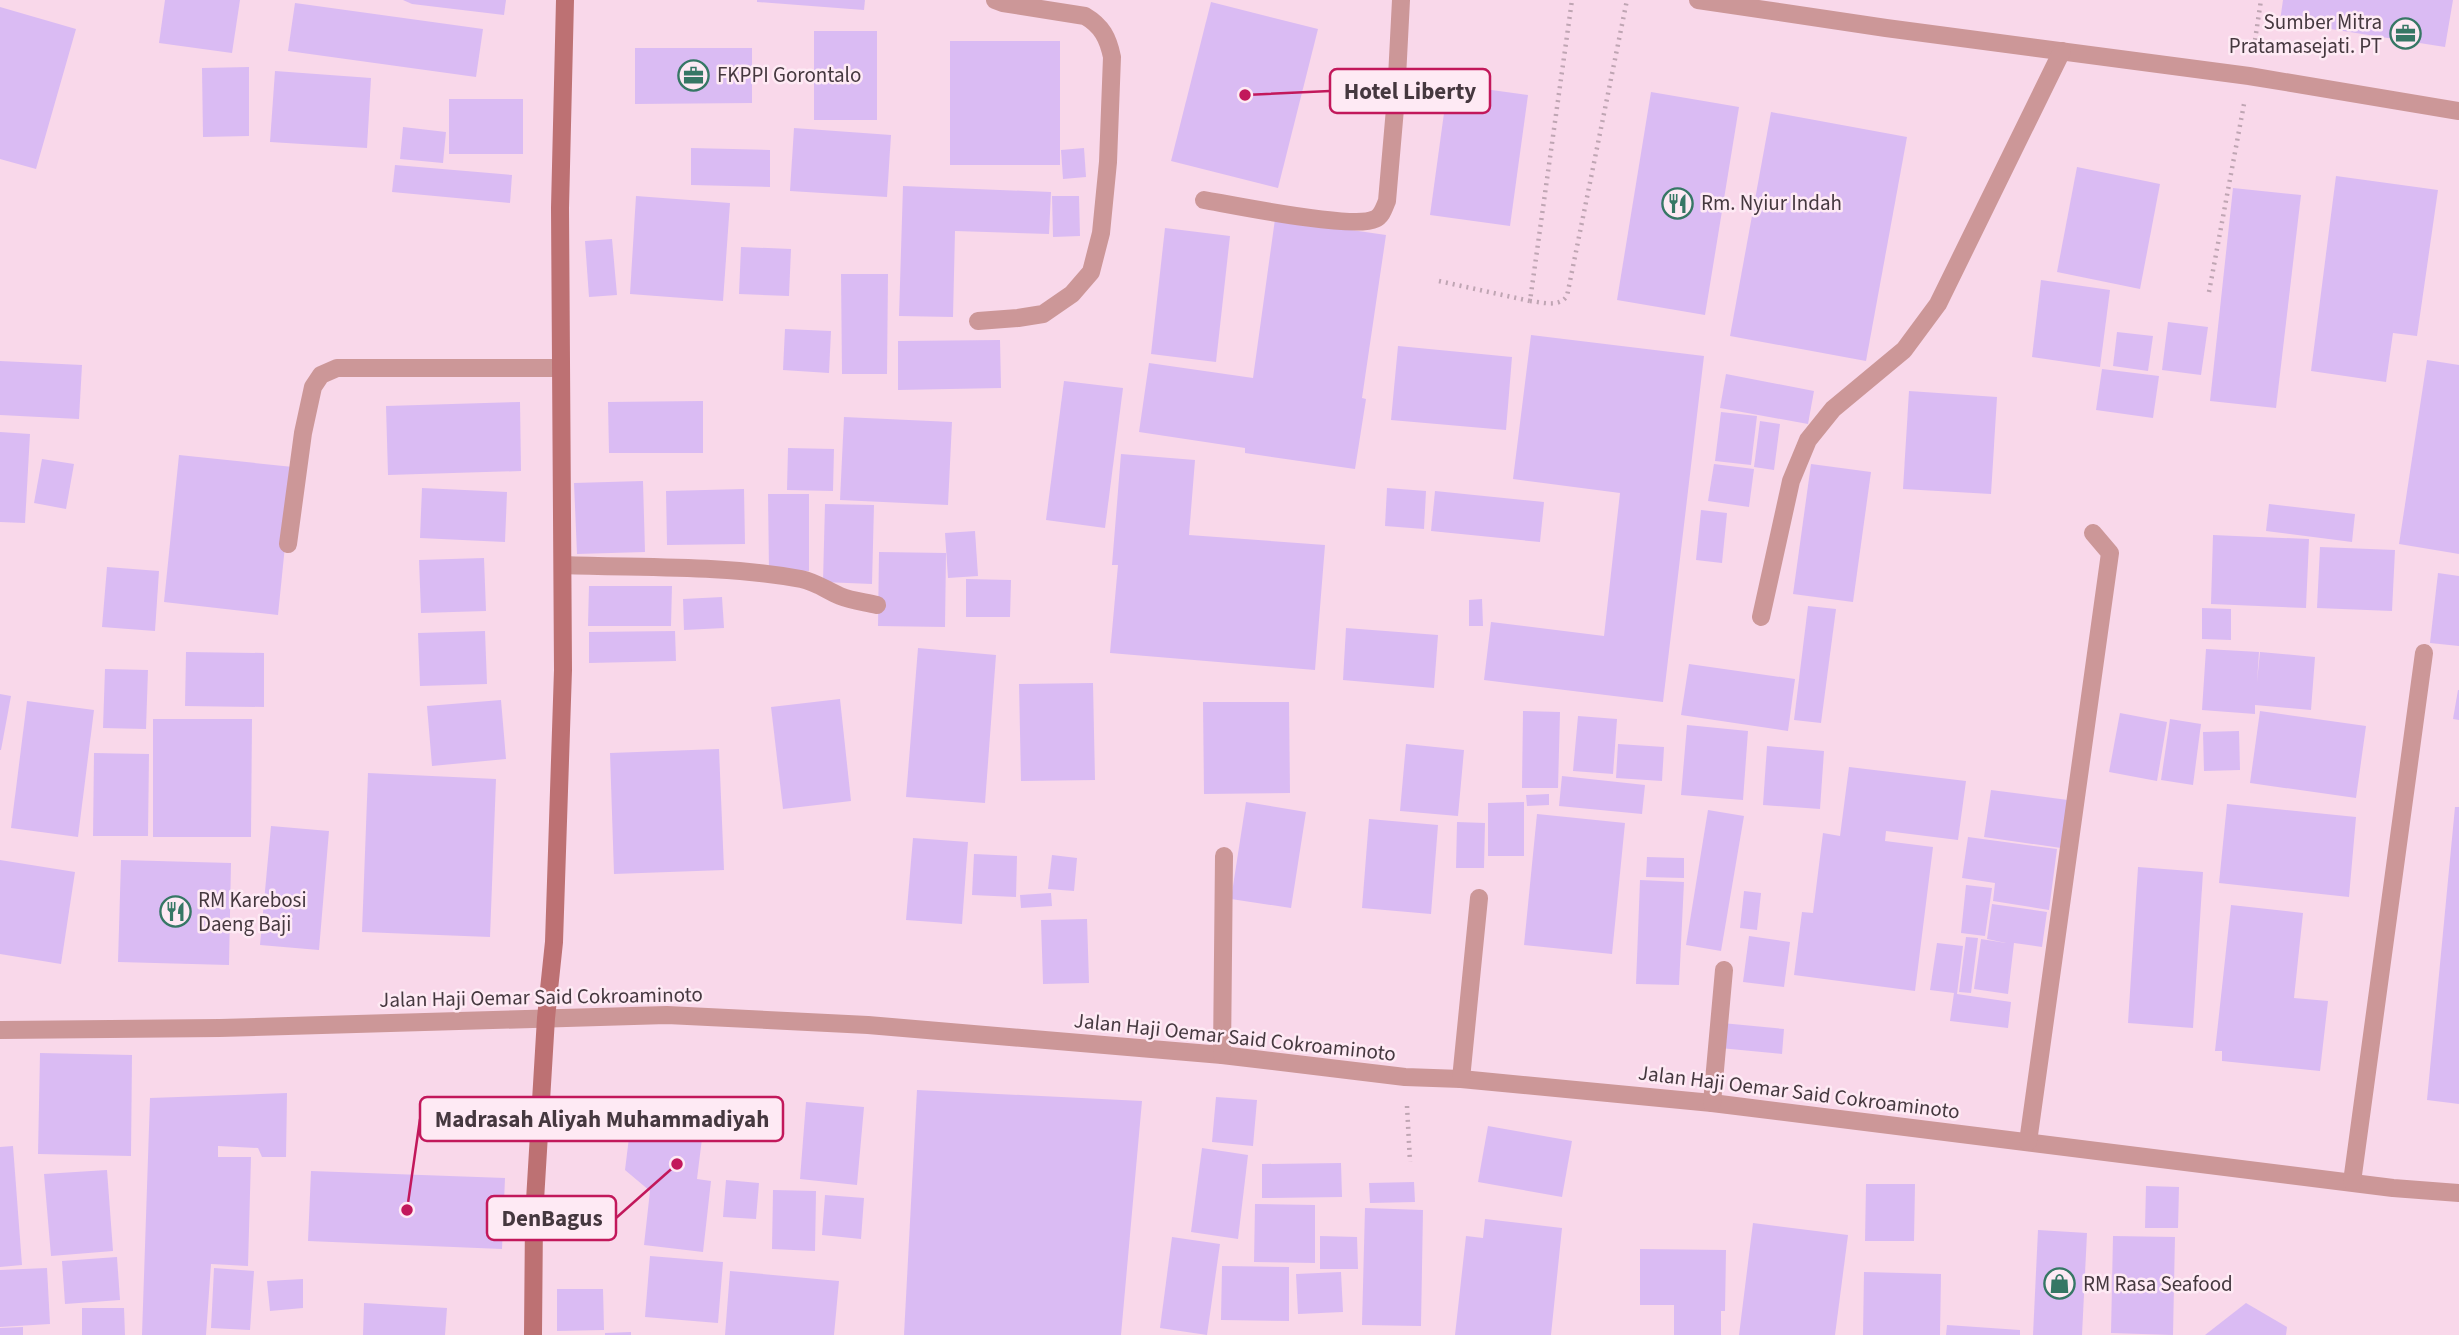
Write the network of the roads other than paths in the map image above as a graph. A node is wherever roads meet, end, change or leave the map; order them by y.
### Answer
1 (565, 0) edge
2 (995, 0) edge
3 (1401, 0) edge
4 (1698, 0) edge
5 (2062, 51) junction
6 (2459, 111) edge
7 (1204, 200) dead end
8 (978, 321) dead end
9 (560, 368) junction
10 (2093, 533) dead end
11 (288, 544) dead end
12 (564, 565) junction
13 (877, 605) dead end
14 (1761, 617) dead end
15 (2424, 653) dead end
16 (1224, 856) dead end
17 (1479, 898) dead end
18 (1724, 970) dead end
19 (546, 1018) junction
20 (0, 1030) edge
21 (1222, 1055) junction
22 (1461, 1079) junction
23 (1712, 1103) junction
24 (2028, 1142) junction
25 (2352, 1182) junction
26 (2459, 1194) edge
27 (533, 1335) edge

1 - 9 street
2 - 8 street
3 - 7 street
4 - 5 street
5 - 6 street
5 - 14 street
9 - 11 street
9 - 12 street
10 - 24 street
12 - 13 street
12 - 19 street
15 - 25 street
16 - 21 street
17 - 22 street
18 - 23 street
19 - 20 street, Jalan Haji Oemar Said Cokroaminoto
19 - 21 street, Jalan Haji Oemar Said Cokroaminoto
19 - 27 street
21 - 22 street, Jalan Haji Oemar Said Cokroaminoto
22 - 23 street, Jalan Haji Oemar Said Cokroaminoto
23 - 24 street, Jalan Haji Oemar Said Cokroaminoto
24 - 25 street, Jalan Haji Oemar Said Cokroaminoto
25 - 26 street, Jalan Haji Oemar Said Cokroaminoto

